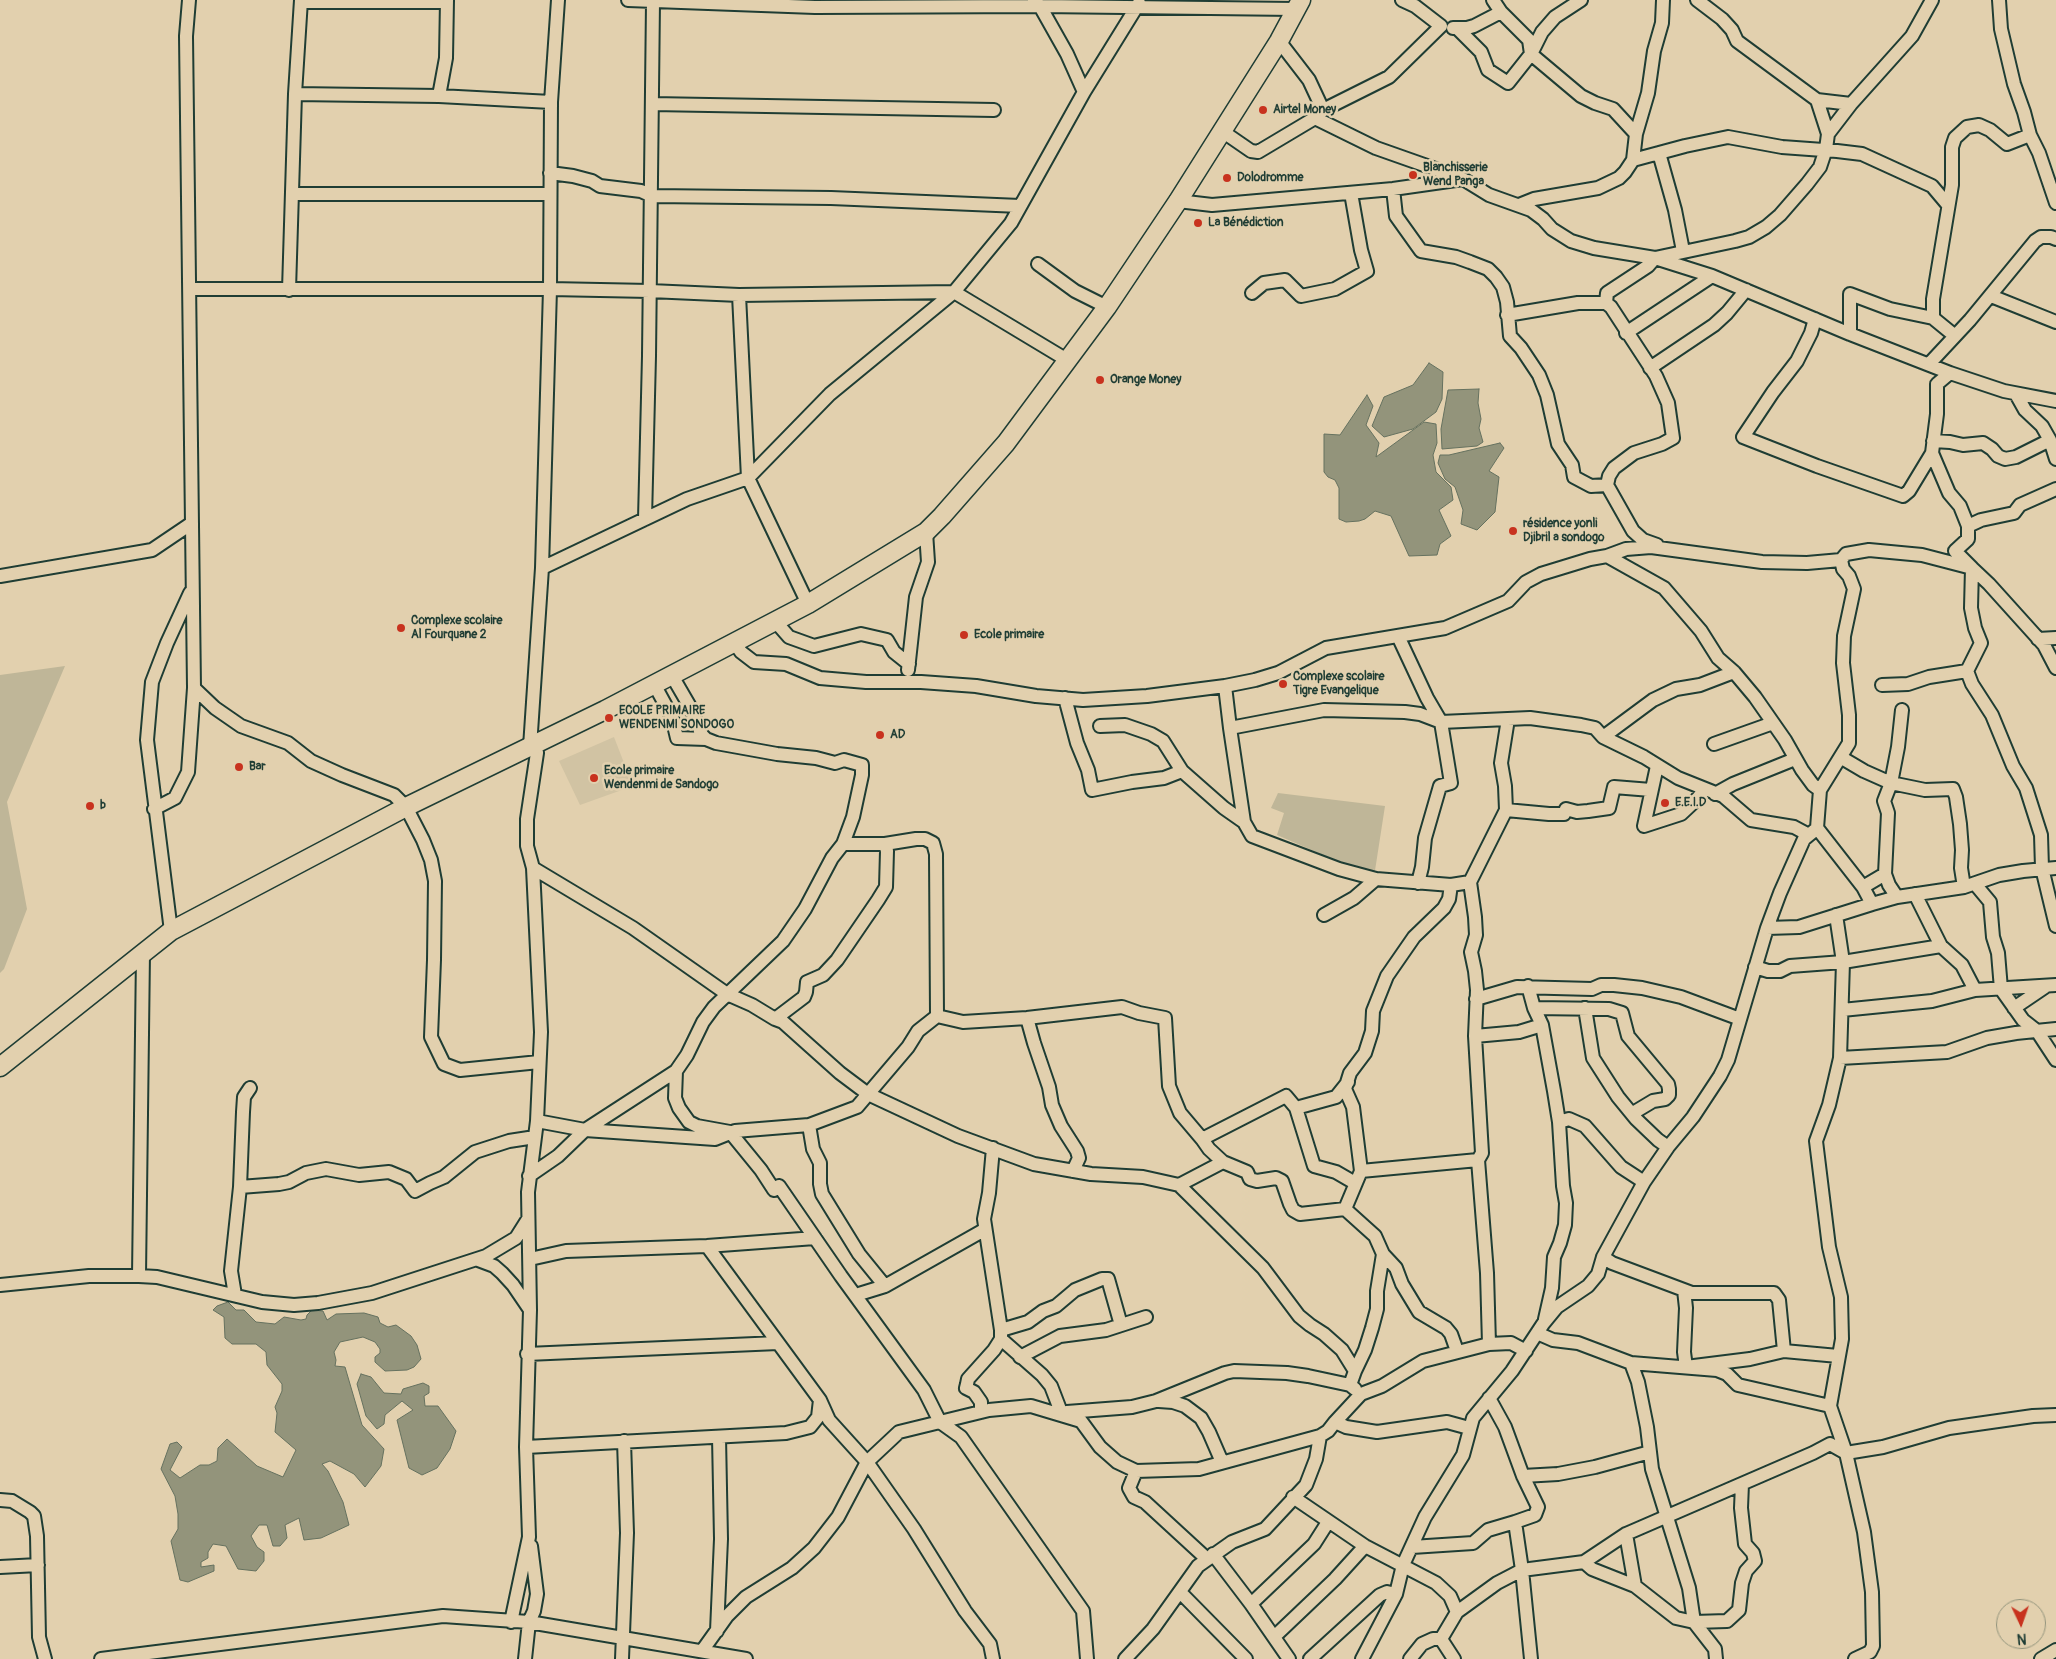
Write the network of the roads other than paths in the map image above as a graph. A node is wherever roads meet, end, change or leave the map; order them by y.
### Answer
1 (189, 0) edge
2 (558, 0) edge
3 (628, 0) edge
4 (1402, 0) edge
5 (1493, 0) edge
6 (1581, 0) edge
7 (1663, 0) edge
8 (1697, 0) edge
9 (1932, 0) edge
10 (1999, 0) edge
11 (301, 1) edge
12 (447, 1) edge
13 (653, 2) junction
14 (1037, 3) edge
15 (1139, 3) edge
16 (815, 4) edge
17 (1298, 4) edge
18 (1501, 12) junction
19 (1441, 26) junction
20 (1458, 29) junction
21 (1279, 41) junction
22 (1531, 54) junction
23 (1084, 92) junction
24 (294, 94) junction
25 (439, 96) junction
26 (1817, 100) junction
27 (551, 102) junction
28 (652, 104) junction
29 (1851, 104) junction
30 (994, 110) dead end
31 (1319, 114) junction
32 (1222, 131) junction
33 (1636, 134) junction
34 (1828, 134) junction
35 (2030, 135) junction
36 (1826, 149) junction
37 (1659, 153) junction
38 (1633, 160) junction
39 (550, 173) junction
40 (2051, 178) edge
41 (1463, 179) junction
42 (1952, 185) junction
43 (1932, 186) junction
44 (1393, 189) junction
45 (1351, 192) junction
46 (292, 194) junction
47 (549, 194) junction
48 (652, 196) junction
49 (1178, 201) junction
50 (2056, 203) edge
51 (1519, 205) junction
52 (1948, 205) junction
53 (1020, 206) junction
54 (2056, 239) edge
55 (1683, 251) junction
56 (1655, 258) junction
57 (1038, 264) dead end
58 (1712, 276) junction
59 (190, 289) junction
60 (550, 289) junction
61 (290, 290) junction
62 (1746, 290) junction
63 (650, 291) junction
64 (954, 292) junction
65 (1252, 293) dead end
66 (739, 295) junction
67 (1991, 296) junction
68 (1606, 303) junction
69 (1107, 307) junction
70 (1507, 316) junction
71 (1933, 318) junction
72 (1815, 319) junction
73 (2056, 322) edge
74 (1626, 333) junction
75 (1850, 334) junction
76 (1955, 336) junction
77 (1067, 360) junction
78 (1930, 364) junction
79 (1650, 368) junction
80 (1950, 373) junction
81 (2016, 394) junction
82 (2056, 401) edge
83 (2050, 440) junction
84 (1932, 447) junction
85 (2056, 459) edge
86 (748, 478) junction
87 (1607, 485) junction
88 (2056, 489) edge
89 (645, 519) junction
90 (192, 522) junction
91 (1968, 526) junction
92 (926, 532) junction
93 (1664, 548) junction
94 (1607, 556) junction
95 (1841, 560) junction
96 (542, 568) junction
97 (1972, 568) junction
98 (0, 576) edge
99 (192, 586) junction
100 (808, 604) junction
101 (774, 622) junction
102 (1398, 636) junction
103 (2056, 638) edge
104 (2038, 639) junction
105 (734, 642) junction
106 (909, 664) junction
107 (2056, 668) edge
108 (1968, 671) junction
109 (1734, 672) junction
110 (672, 674) junction
111 (908, 682) junction
112 (654, 684) junction
113 (1882, 685) dead end
114 (1226, 686) junction
115 (194, 688) junction
116 (1065, 698) junction
117 (1902, 710) dead end
118 (1508, 719) junction
119 (1441, 722) junction
120 (1773, 722) junction
121 (1100, 726) dead end
122 (1230, 728) junction
123 (1602, 737) junction
124 (706, 739) junction
125 (1714, 744) dead end
126 (530, 747) junction
127 (1842, 758) junction
128 (1795, 759) junction
129 (1657, 766) junction
130 (1182, 772) junction
131 (1891, 783) junction
132 (1652, 790) junction
133 (1820, 790) junction
134 (1710, 792) junction
135 (406, 807) junction
136 (154, 809) junction
137 (1506, 810) junction
138 (1244, 822) junction
139 (1813, 831) junction
140 (843, 844) junction
141 (885, 844) junction
142 (533, 868) junction
143 (2042, 868) junction
144 (2056, 868) edge
145 (1885, 874) junction
146 (1376, 879) junction
147 (1470, 882) junction
148 (1418, 883) junction
149 (1451, 885) junction
150 (1970, 885) junction
151 (1863, 886) junction
152 (1915, 894) junction
153 (1897, 897) junction
154 (1872, 904) junction
155 (1324, 915) dead end
156 (1836, 915) junction
157 (2056, 926) edge
158 (1767, 928) junction
159 (171, 931) junction
160 (1941, 946) junction
161 (143, 953) junction
162 (1843, 962) junction
163 (1755, 967) junction
164 (1528, 986) junction
165 (2051, 986) edge
166 (2001, 988) junction
167 (1975, 990) junction
168 (727, 994) junction
169 (1476, 999) junction
170 (1534, 1008) junction
171 (1584, 1008) junction
172 (2014, 1008) junction
173 (1842, 1010) junction
174 (937, 1016) junction
175 (1028, 1018) junction
176 (775, 1019) junction
177 (1740, 1019) junction
178 (1542, 1025) junction
179 (2056, 1029) edge
180 (2037, 1031) junction
181 (1475, 1036) junction
182 (1840, 1058) junction
183 (2056, 1060) edge
184 (539, 1062) junction
185 (0, 1066) edge
186 (676, 1071) junction
187 (1348, 1082) junction
188 (250, 1088) dead end
189 (868, 1094) junction
190 (1296, 1108) junction
191 (1633, 1113) junction
192 (537, 1121) junction
193 (1559, 1122) junction
194 (809, 1125) junction
195 (585, 1130) junction
196 (730, 1132) junction
197 (535, 1137) junction
198 (1202, 1139) junction
199 (1668, 1147) junction
200 (993, 1148) junction
201 (1478, 1160) junction
202 (1223, 1162) junction
203 (1361, 1170) junction
204 (1073, 1171) junction
205 (529, 1176) junction
206 (1644, 1182) junction
207 (1355, 1183) junction
208 (1179, 1185) junction
209 (240, 1187) junction
210 (1345, 1209) junction
211 (528, 1220) junction
212 (984, 1230) junction
213 (815, 1238) junction
214 (707, 1246) junction
215 (1383, 1254) junction
216 (1603, 1257) junction
217 (530, 1259) junction
218 (478, 1260) junction
219 (139, 1276) junction
220 (0, 1285) edge
221 (885, 1286) junction
222 (1684, 1290) junction
223 (234, 1295) junction
224 (856, 1296) junction
225 (530, 1310) junction
226 (1146, 1317) dead end
227 (1120, 1325) junction
228 (1540, 1329) junction
229 (1001, 1334) junction
230 (778, 1342) junction
231 (1489, 1344) junction
232 (1457, 1351) junction
233 (1526, 1351) junction
234 (1784, 1351) junction
235 (528, 1354) junction
236 (1020, 1356) junction
237 (1838, 1356) junction
238 (1631, 1363) junction
239 (1686, 1367) junction
240 (1355, 1371) junction
241 (1350, 1385) junction
242 (1361, 1394) junction
243 (1489, 1398) junction
244 (820, 1400) junction
245 (1156, 1401) junction
246 (1830, 1406) junction
247 (981, 1412) junction
248 (1058, 1412) junction
249 (2056, 1415) edge
250 (940, 1422) junction
251 (1335, 1422) junction
252 (1470, 1428) junction
253 (1320, 1436) junction
254 (719, 1437) junction
255 (624, 1441) junction
256 (526, 1447) junction
257 (1650, 1452) junction
258 (1846, 1453) junction
259 (867, 1462) junction
260 (1222, 1462) junction
261 (1136, 1472) junction
262 (1524, 1476) junction
263 (1742, 1484) junction
264 (1293, 1497) junction
265 (0, 1500) edge
266 (1667, 1517) junction
267 (1328, 1522) junction
268 (1515, 1522) junction
269 (1626, 1534) junction
270 (529, 1537) junction
271 (1365, 1546) junction
272 (1412, 1547) junction
273 (1210, 1556) junction
274 (1584, 1562) junction
275 (38, 1565) junction
276 (1403, 1566) junction
277 (0, 1567) edge
278 (1522, 1570) junction
279 (1635, 1586) junction
280 (1180, 1592) junction
281 (1396, 1594) junction
282 (1251, 1604) junction
283 (1457, 1612) junction
284 (511, 1622) junction
285 (529, 1622) junction
286 (1694, 1622) junction
287 (717, 1633) junction
288 (1274, 1637) junction
289 (622, 1638) junction
290 (1441, 1639) junction
291 (2056, 1650) edge
292 (710, 1654) edge
293 (1862, 1658) edge
294 (45, 1659) edge
295 (103, 1659) edge
296 (525, 1659) edge
297 (622, 1659) edge
298 (746, 1659) edge
299 (993, 1659) edge
300 (1086, 1659) edge
301 (1125, 1659) edge
302 (1246, 1659) edge
303 (1289, 1659) edge
304 (1310, 1659) edge
305 (1362, 1659) edge
306 (1410, 1659) edge
307 (1454, 1659) edge
308 (1530, 1659) edge
309 (1716, 1659) edge
310 (2042, 1659) edge

1 - 59 street
2 - 27 street
3 - 13 street
4 - 19 street
5 - 18 street
6 - 22 street
7 - 33 street
8 - 26 street
9 - 29 street
10 - 35 street
11 - 12 street
11 - 24 street
12 - 25 street
13 - 16 street
13 - 28 street
14 - 15 street
14 - 16 street
14 - 23 street
15 - 17 street
15 - 23 street
17 - 21 street
18 - 20 street
18 - 22 street
19 - 20 street
19 - 31 street
20 - 22 street
21 - 31 street
21 - 32 street
22 - 33 street
23 - 53 street
24 - 25 street
24 - 46 street
25 - 27 street
26 - 29 street
26 - 34 street
27 - 39 street
28 - 30 street
28 - 48 street
29 - 34 street
31 - 32 street
31 - 41 street
32 - 49 street
33 - 38 street
34 - 36 street
35 - 40 street
35 - 42 street
36 - 37 street
36 - 43 street
36 - 55 street
37 - 38 street
37 - 55 street
38 - 51 street
39 - 47 street
39 - 48 street
40 - 50 street
41 - 44 street
41 - 51 street
42 - 43 street
42 - 52 street
43 - 52 street
44 - 45 street
44 - 70 street
45 - 49 street
45 - 65 street
46 - 47 street
46 - 61 street
47 - 60 street
48 - 53 street
48 - 63 street
49 - 69 street
51 - 56 street
52 - 71 street
53 - 64 street
54 - 67 street
55 - 56 street
56 - 58 street
56 - 68 street
57 - 69 street
58 - 62 street
58 - 74 street
59 - 61 street
59 - 90 street
60 - 61 street
60 - 63 street
60 - 96 street
62 - 72 street
62 - 79 street
63 - 66 street
63 - 89 street
64 - 66 street
64 - 77 street
64 - 86 street
66 - 86 street
67 - 73 street
67 - 76 street
68 - 70 street
68 - 74 street
69 - 77 street
70 - 87 street
71 - 75 street
71 - 76 street
72 - 75 street
72 - 84 street
74 - 79 street
75 - 78 street
76 - 78 street
77 - 92 street
78 - 80 street
79 - 87 street
80 - 81 street
80 - 84 street
81 - 82 street
81 - 83 street
83 - 84 street
83 - 85 street
84 - 91 street
86 - 89 street
86 - 100 street
87 - 93 street
88 - 91 street
89 - 96 street
90 - 98 street
90 - 99 street
91 - 97 street
92 - 100 street
92 - 106 street
93 - 94 street
93 - 95 street
94 - 102 street
94 - 109 street
95 - 97 street
95 - 127 street
96 - 126 street
97 - 104 street
97 - 108 street
99 - 115 street
99 - 136 street
100 - 101 street
101 - 105 street
101 - 106 street
102 - 114 street
102 - 119 street
103 - 104 street
104 - 107 street
105 - 110 street
105 - 111 street
106 - 111 street
108 - 113 street
108 - 143 street
109 - 120 street
109 - 123 street
110 - 112 street
110 - 124 street
111 - 116 street
112 - 124 street
112 - 126 street
114 - 116 street
114 - 122 street
115 - 135 street
115 - 136 street
116 - 130 street
117 - 131 street
118 - 119 street
118 - 123 street
118 - 137 street
119 - 122 street
119 - 148 street
120 - 125 street
120 - 128 street
121 - 130 street
122 - 138 street
123 - 129 street
124 - 140 street
126 - 135 street
126 - 142 street
127 - 131 street
127 - 133 street
128 - 133 street
128 - 134 street
129 - 132 street
129 - 134 street
130 - 138 street
131 - 145 street
131 - 150 street
132 - 134 street
132 - 137 street
133 - 139 street
134 - 139 street
135 - 159 street
135 - 184 street
136 - 159 street
137 - 147 street
138 - 146 street
139 - 151 street
139 - 158 street
140 - 141 street
140 - 168 street
141 - 174 street
141 - 176 street
142 - 168 street
142 - 184 street
143 - 144 street
143 - 150 street
143 - 157 street
145 - 151 street
145 - 153 street
146 - 148 street
146 - 155 street
147 - 149 street
147 - 169 street
148 - 149 street
149 - 187 street
150 - 152 street
150 - 166 street
151 - 154 street
152 - 153 street
152 - 160 street
153 - 154 street
154 - 156 street
156 - 158 street
156 - 162 street
158 - 163 street
159 - 161 street
160 - 162 street
160 - 167 street
161 - 185 street
161 - 219 street
162 - 163 street
162 - 173 street
163 - 177 street
164 - 169 street
164 - 170 street
164 - 177 street
165 - 166 street
165 - 172 street
166 - 167 street
166 - 172 street
167 - 173 street
168 - 176 street
168 - 186 street
169 - 181 street
170 - 171 street
170 - 178 street
171 - 191 street
171 - 191 street
172 - 180 street
173 - 182 street
174 - 175 street
174 - 189 street
175 - 198 street
175 - 204 street
176 - 189 street
177 - 199 street
178 - 181 street
178 - 193 street
179 - 180 street
180 - 182 street
180 - 183 street
181 - 201 street
182 - 237 street
184 - 192 street
186 - 195 street
186 - 196 street
187 - 190 street
187 - 203 street
188 - 209 street
189 - 194 street
189 - 200 street
190 - 198 street
190 - 207 street
191 - 199 street
192 - 195 street
192 - 197 street
193 - 206 street
193 - 228 street
194 - 196 street
194 - 221 street
195 - 196 street
195 - 205 street
196 - 213 street
197 - 205 street
197 - 209 street
198 - 202 street
199 - 206 street
200 - 204 street
200 - 212 street
201 - 203 street
201 - 231 street
202 - 208 street
202 - 210 street
203 - 207 street
204 - 208 street
205 - 211 street
206 - 216 street
207 - 210 street
208 - 240 street
209 - 223 street
210 - 215 street
211 - 217 street
211 - 218 street
212 - 221 street
212 - 229 street
213 - 214 street
213 - 224 street
214 - 217 street
214 - 230 street
215 - 232 street
215 - 240 street
216 - 222 street
216 - 228 street
217 - 225 street
218 - 223 street
218 - 225 street
219 - 220 street
219 - 223 street
221 - 224 street
222 - 234 street
222 - 239 street
224 - 250 street
225 - 235 street
226 - 227 street
227 - 229 street
227 - 236 street
228 - 233 street
228 - 238 street
229 - 236 street
229 - 247 street
230 - 235 street
230 - 244 street
231 - 232 street
231 - 233 street
232 - 242 street
233 - 243 street
234 - 237 street
234 - 239 street
235 - 256 street
236 - 248 street
237 - 246 street
238 - 239 street
238 - 257 street
239 - 246 street
240 - 241 street
241 - 242 street
241 - 245 street
242 - 251 street
243 - 252 street
243 - 262 street
244 - 254 street
244 - 259 street
245 - 248 street
245 - 260 street
246 - 258 street
247 - 248 street
247 - 250 street
248 - 261 street
249 - 258 street
250 - 259 street
250 - 300 street
251 - 252 street
251 - 253 street
252 - 272 street
253 - 260 street
253 - 264 street
254 - 255 street
254 - 287 street
255 - 256 street
255 - 289 street
256 - 270 street
257 - 262 street
257 - 266 street
258 - 263 street
258 - 293 street
259 - 287 street
259 - 299 street
260 - 261 street
261 - 273 street
262 - 268 street
263 - 266 street
263 - 286 street
264 - 267 street
264 - 273 street
265 - 275 street
266 - 269 street
266 - 286 street
267 - 271 street
267 - 282 street
268 - 272 street
268 - 278 street
269 - 274 street
269 - 279 street
270 - 284 street
270 - 285 street
271 - 276 street
271 - 288 street
272 - 276 street
273 - 280 street
273 - 282 street
274 - 278 street
274 - 279 street
275 - 277 street
275 - 294 street
276 - 281 street
276 - 283 street
278 - 283 street
278 - 308 street
279 - 286 street
280 - 301 street
280 - 302 street
281 - 304 street
281 - 305 street
282 - 288 street
283 - 290 street
284 - 285 street
284 - 295 street
285 - 289 street
285 - 296 street
286 - 309 street
287 - 292 street
288 - 303 street
289 - 292 street
289 - 297 street
290 - 306 street
290 - 307 street
291 - 310 street
292 - 298 street

